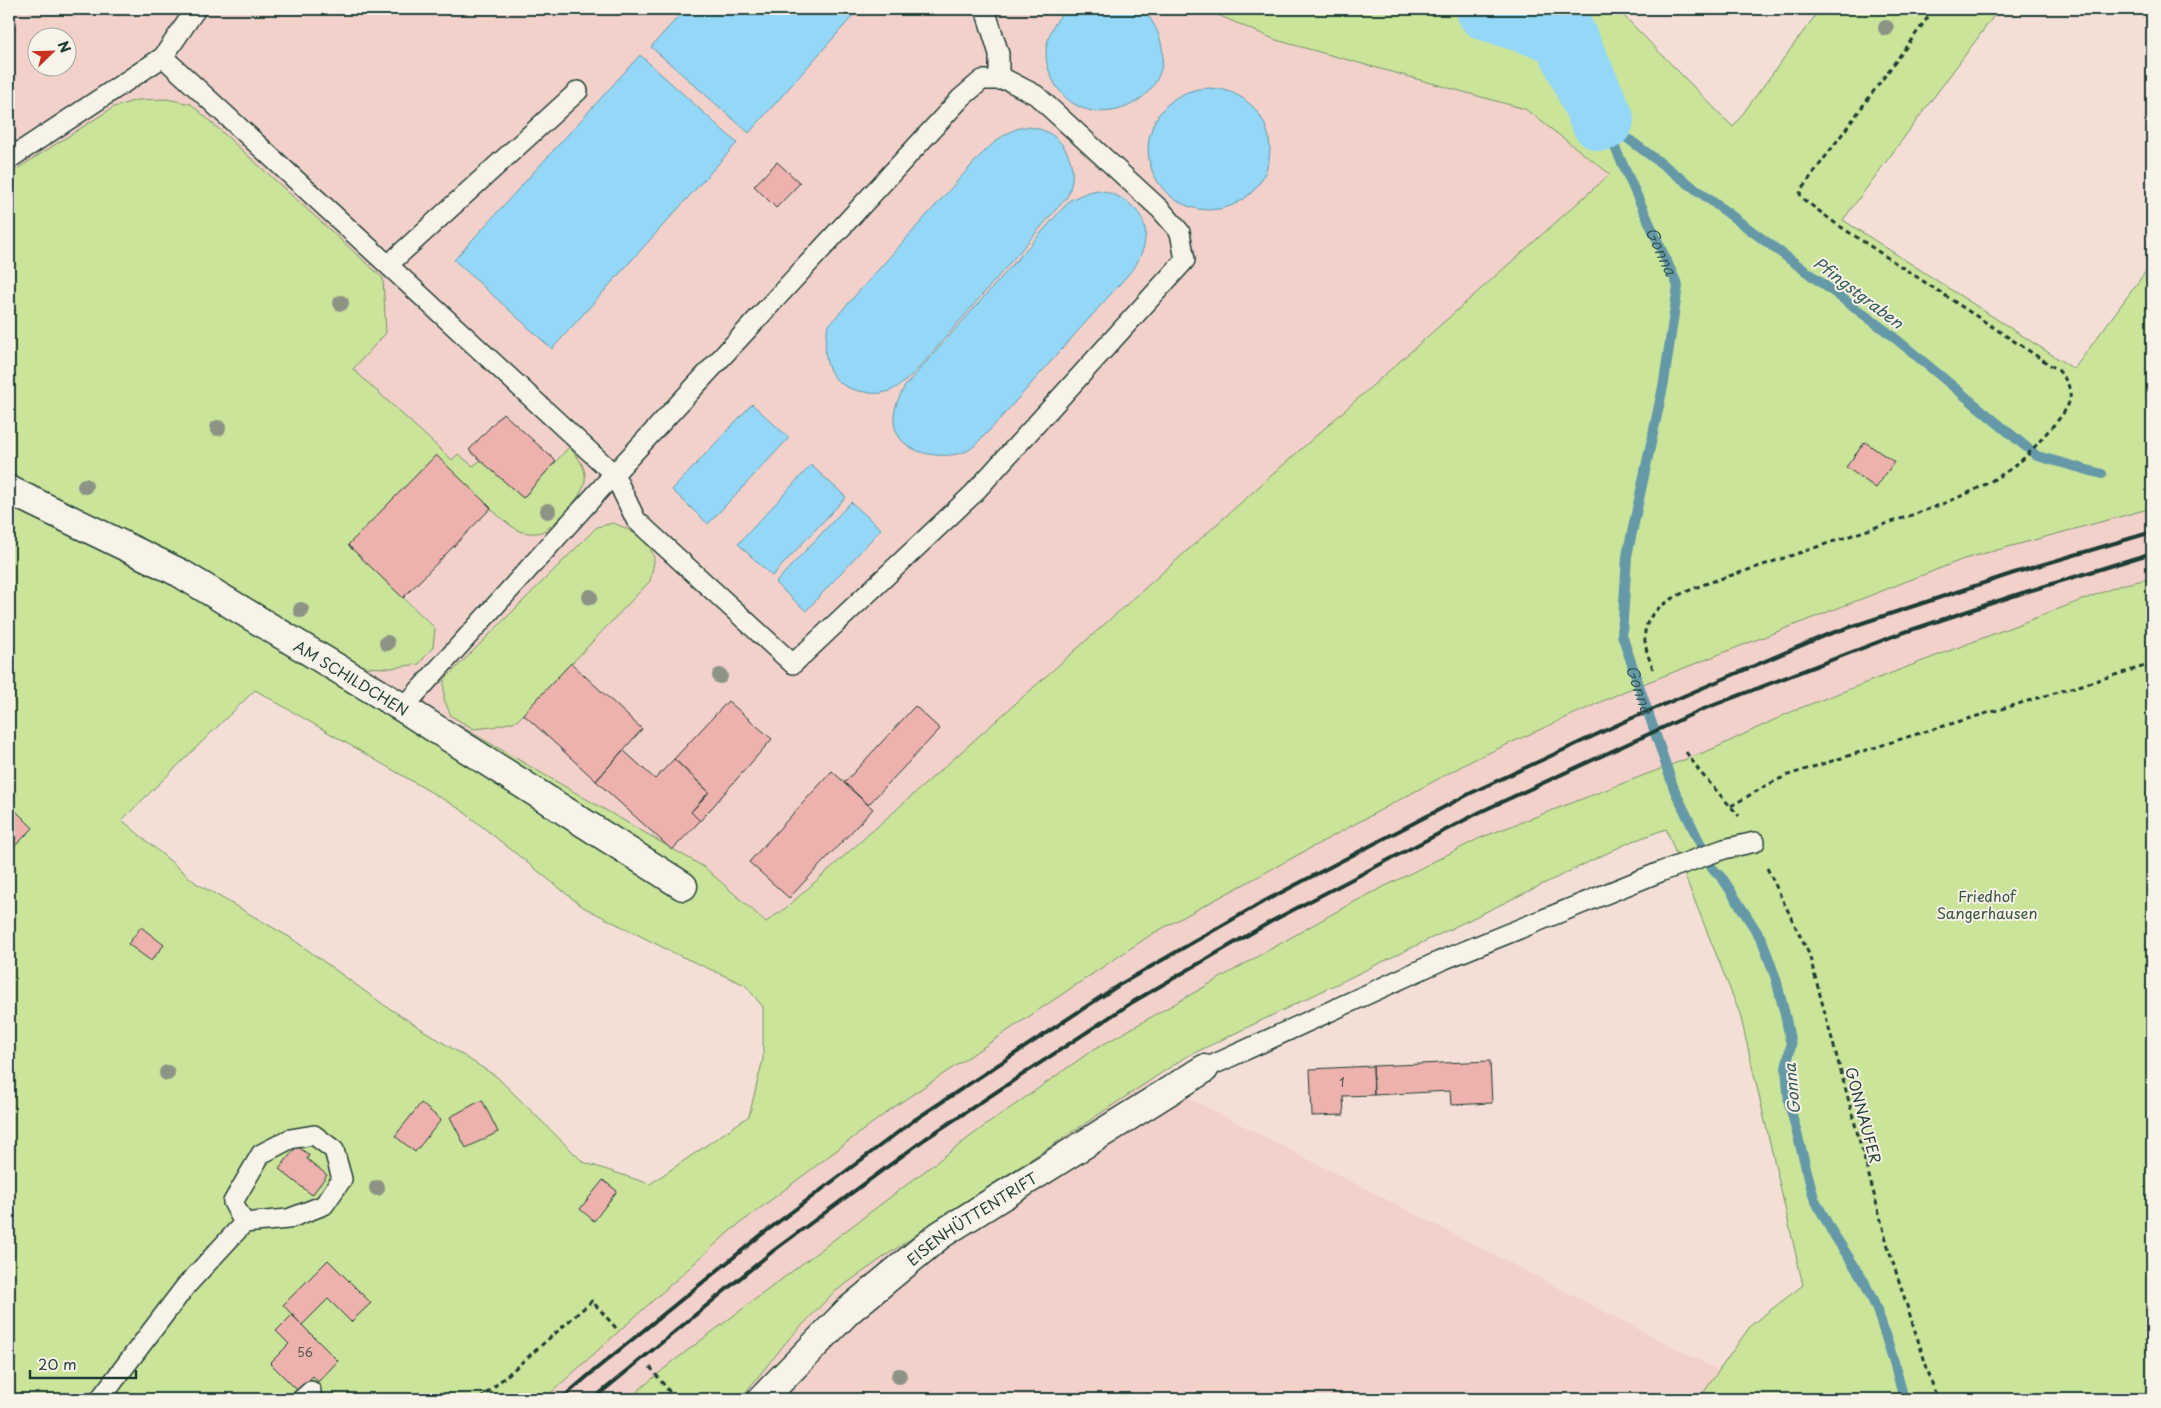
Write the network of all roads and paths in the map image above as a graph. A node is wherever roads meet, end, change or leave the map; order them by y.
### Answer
1 (196, 9) edge
2 (985, 9) edge
3 (1934, 9) edge
4 (163, 57) junction
5 (999, 80) junction
6 (578, 91) dead end
7 (9, 159) edge
8 (389, 264) junction
9 (614, 474) junction
10 (9, 490) edge
11 (2152, 664) edge
12 (1653, 669) dead end
13 (403, 708) junction
14 (1686, 752) dead end
15 (1755, 842) joint
16 (683, 886) dead end
17 (1204, 1069) joint
18 (244, 1223) junction
19 (616, 1328) dead end
20 (650, 1366) dead end
21 (100, 1399) edge
22 (480, 1399) edge
23 (674, 1399) edge
24 (762, 1399) edge
25 (1937, 1399) edge

1 - 4 lane
2 - 5 lane
3 - 12 path
4 - 7 lane
4 - 8 lane
5 - 9 lane
5 - 9 lane
6 - 8 lane
8 - 9 lane
9 - 13 lane
10 - 13 street, AM SCHILDCHEN
11 - 14 path
13 - 16 street, AM SCHILDCHEN
15 - 17 lane
15 - 25 path, GONNAUFER
17 - 24 street, EISENHÜTTENTRIFT
18 - 18 lane
18 - 21 lane
19 - 22 path
20 - 23 path

